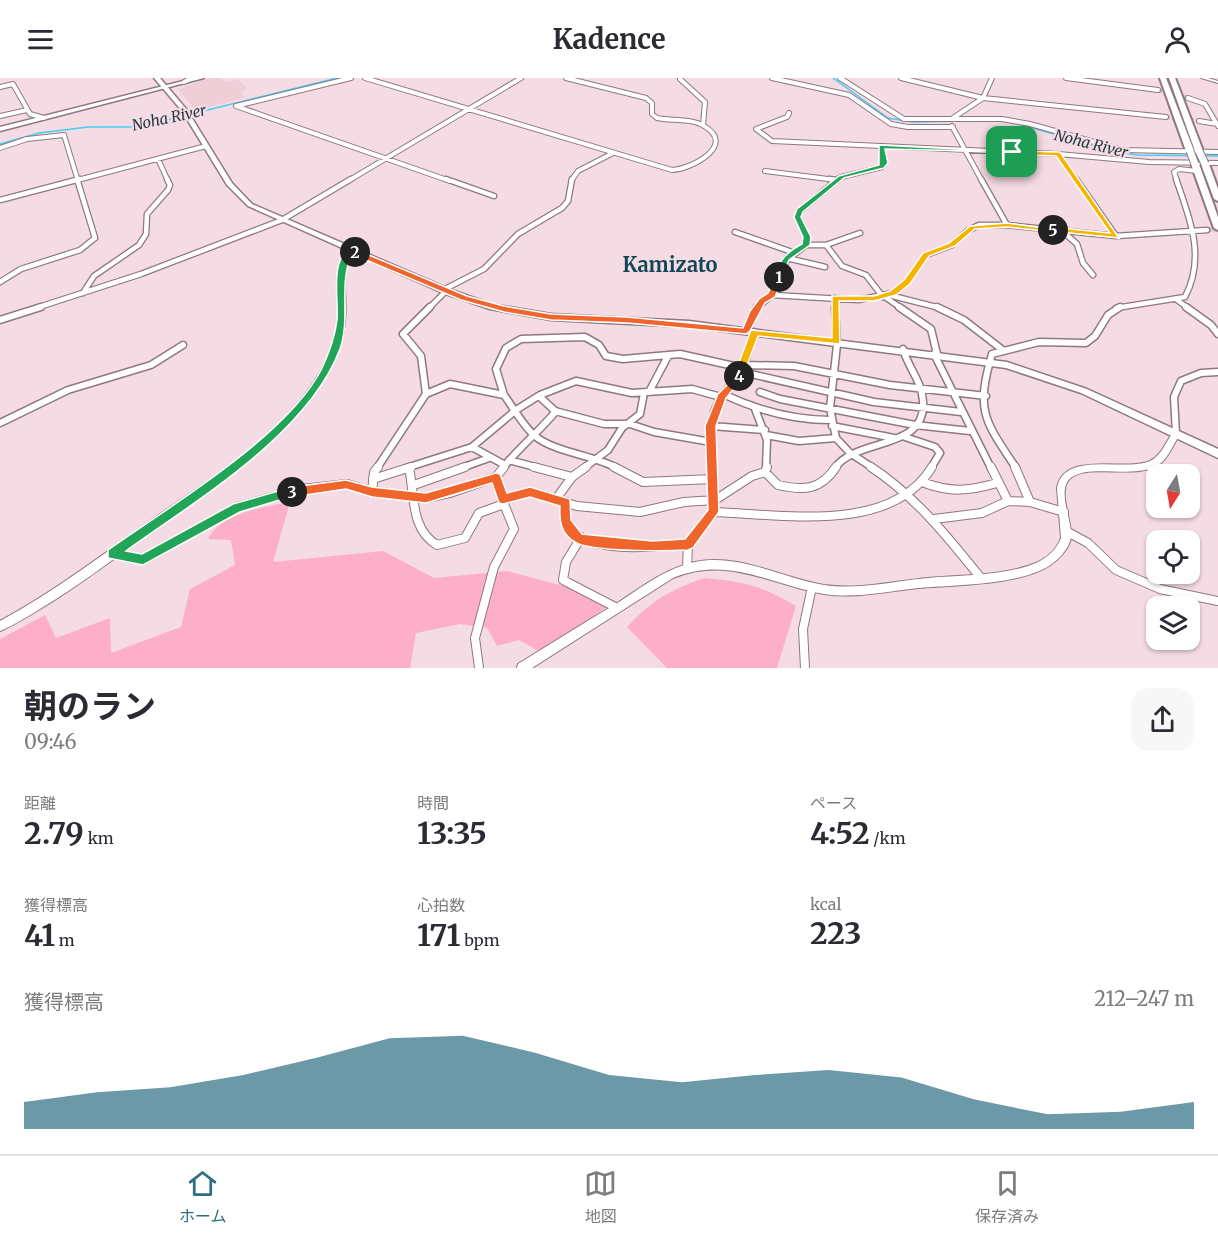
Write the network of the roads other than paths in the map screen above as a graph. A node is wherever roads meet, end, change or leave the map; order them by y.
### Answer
1 (157, 78) edge
2 (192, 78) edge
3 (201, 78) edge
4 (351, 78) edge
5 (365, 78) edge
6 (521, 78) edge
7 (566, 78) edge
8 (772, 78) edge
9 (840, 78) edge
10 (901, 78) edge
11 (992, 78) edge
12 (1066, 78) edge
13 (1163, 78) edge
14 (1172, 78) edge
15 (1203, 78) edge
16 (680, 79) edge
17 (1075, 79) edge
18 (184, 82) junction
19 (1218, 82) edge
20 (0, 87) edge
21 (165, 87) junction
22 (1158, 90) tunnel mouth
23 (983, 98) junction
24 (1188, 98) tunnel mouth
25 (27, 110) junction
26 (468, 110) junction
27 (789, 113) dead end
28 (0, 116) edge
29 (1166, 117) tunnel mouth
30 (44, 118) junction
31 (950, 120) junction
32 (1199, 122) tunnel mouth
33 (1217, 124) edge
34 (703, 125) junction
35 (953, 127) junction
36 (0, 129) edge
37 (206, 146) junction
38 (881, 147) junction
39 (0, 148) edge
40 (967, 151) junction
41 (1218, 152) edge
42 (614, 153) junction
43 (1058, 154) junction
44 (387, 158) junction
45 (158, 159) junction
46 (1218, 162) edge
47 (1196, 168) junction
48 (765, 171) dead end
49 (77, 180) junction
50 (836, 180) junction
51 (1215, 183) edge
52 (494, 196) dead end
53 (1218, 199) edge
54 (0, 200) edge
55 (282, 220) junction
56 (1007, 225) junction
57 (1218, 228) edge
58 (1061, 230) junction
59 (1191, 230) junction
60 (1207, 230) tunnel mouth
61 (735, 232) dead end
62 (860, 233) dead end
63 (1116, 236) junction
64 (806, 245) junction
65 (826, 245) junction
66 (351, 250) junction
67 (792, 252) junction
68 (787, 258) junction
69 (825, 267) dead end
70 (1093, 275) dead end
71 (0, 282) edge
72 (445, 290) junction
73 (83, 293) junction
74 (772, 295) junction
75 (885, 296) junction
76 (835, 298) junction
77 (1177, 300) junction
78 (0, 320) edge
79 (750, 332) junction
80 (1218, 334) edge
81 (837, 341) junction
82 (183, 345) dead end
83 (903, 350) junction
84 (1004, 351) junction
85 (935, 354) junction
86 (668, 356) junction
87 (990, 361) junction
88 (743, 368) junction
89 (1218, 372) edge
90 (835, 373) junction
91 (921, 389) junction
92 (647, 392) junction
93 (760, 392) dead end
94 (831, 392) junction
95 (952, 392) junction
96 (426, 394) junction
97 (504, 395) junction
98 (539, 396) junction
99 (722, 396) junction
100 (986, 396) junction
101 (830, 408) junction
102 (755, 409) junction
103 (516, 410) junction
104 (924, 410) junction
105 (556, 411) junction
106 (961, 412) junction
107 (0, 423) edge
108 (831, 423) junction
109 (630, 424) junction
110 (915, 425) junction
111 (711, 426) junction
112 (970, 431) junction
113 (765, 432) junction
114 (1176, 434) junction
115 (535, 436) junction
116 (901, 437) junction
117 (836, 438) junction
118 (711, 442) junction
119 (472, 447) junction
120 (850, 453) junction
121 (1218, 454) edge
122 (489, 458) junction
123 (598, 458) junction
124 (507, 463) junction
125 (409, 468) junction
126 (765, 472) junction
127 (496, 477) junction
128 (572, 477) junction
129 (373, 479) junction
130 (713, 479) junction
131 (922, 482) junction
132 (997, 483) junction
133 (414, 485) junction
134 (372, 492) junction
135 (907, 495) junction
136 (415, 497) junction
137 (556, 499) junction
138 (715, 500) junction
139 (503, 501) junction
140 (1008, 501) junction
141 (566, 502) junction
142 (1030, 502) junction
143 (714, 512) junction
144 (1064, 512) junction
145 (934, 519) junction
146 (1066, 531) junction
147 (580, 539) junction
148 (688, 544) junction
149 (113, 554) junction
150 (687, 569) junction
151 (980, 577) junction
152 (812, 587) junction
153 (1218, 601) edge
154 (617, 608) junction
155 (0, 626) edge
156 (479, 668) edge
157 (522, 668) edge
158 (805, 668) edge

1 - 21 main road
2 - 18 street
3 - 18 main road
4 - 44 street
5 - 26 street
6 - 26 street
7 - 34 street
8 - 35 street
9 - 31 street
10 - 23 street
11 - 23 street
12 - 17 street
13 - 47 highway, bridge
14 - 51 highway, bridge
15 - 19 street
16 - 34 street
17 - 22 street
18 - 21 main road
20 - 25 street
21 - 30 main road
21 - 37 main road
23 - 29 street
23 - 31 street
24 - 33 street
25 - 28 street
25 - 30 street
26 - 42 street
26 - 44 street
27 - 38 street
30 - 36 main road
31 - 35 street
31 - 41 street
32 - 33 street
34 - 42 street
35 - 40 street
37 - 45 street
37 - 55 main road
38 - 40 street
38 - 50 street
39 - 49 street
40 - 43 street
40 - 56 street
42 - 72 street
43 - 46 street
43 - 63 street
44 - 52 street
44 - 55 street
45 - 49 street
45 - 73 street
47 - 57 highway
47 - 59 street
48 - 50 street
49 - 54 street
49 - 71 street
50 - 64 street
51 - 53 highway
55 - 66 main road
55 - 73 street
56 - 58 street
56 - 75 street
58 - 63 street
58 - 70 street
59 - 60 street
59 - 63 street
59 - 77 street
61 - 67 street
62 - 65 street
64 - 65 street
64 - 67 street
65 - 75 street
66 - 72 main road
66 - 149 street
67 - 68 street
68 - 69 street
68 - 74 street
72 - 79 main road
72 - 96 street
73 - 78 street
74 - 76 street
74 - 79 street
75 - 76 street
75 - 84 street
75 - 85 street
76 - 81 street
77 - 80 street
77 - 84 street
79 - 81 main road
79 - 88 street
81 - 83 main road
81 - 90 street
82 - 107 street
83 - 85 main road
83 - 91 street
84 - 87 street
85 - 87 main road
85 - 95 street
86 - 88 street
86 - 92 street
86 - 97 street
87 - 100 street
87 - 114 main road
88 - 90 street
88 - 94 street
88 - 99 street
89 - 114 street
90 - 91 street
90 - 94 street
91 - 95 street
91 - 104 street
92 - 98 street
92 - 99 street
92 - 109 street
93 - 101 street
94 - 101 street
94 - 104 street
95 - 100 street
95 - 106 street
96 - 97 street
96 - 129 street
97 - 103 street
98 - 103 street
98 - 105 street
99 - 102 street
99 - 111 street
100 - 142 street
101 - 108 street
101 - 110 street
102 - 108 street
102 - 113 street
103 - 115 street
103 - 119 street
104 - 106 street
104 - 110 street
105 - 109 street
105 - 115 street
106 - 112 street
108 - 116 street
108 - 117 street
109 - 118 street
109 - 123 street
110 - 112 street
110 - 116 street
111 - 113 street
111 - 118 street
112 - 132 street
113 - 117 street
113 - 126 street
114 - 121 main road
114 - 144 street
115 - 123 street
115 - 124 street
116 - 120 street
116 - 131 street
117 - 120 street
118 - 130 street
119 - 122 street
119 - 125 street
120 - 126 street
120 - 135 street
122 - 124 street
122 - 133 street
123 - 128 street
123 - 130 street
124 - 127 street
124 - 128 street
125 - 129 street
125 - 133 street
126 - 138 street
127 - 136 street
127 - 139 street
128 - 137 street
129 - 134 street
130 - 138 street
131 - 132 street
131 - 135 street
132 - 140 street
133 - 136 street
134 - 136 street
134 - 149 street
135 - 143 street
135 - 145 street
136 - 139 street
137 - 139 street
137 - 141 street
138 - 141 street
138 - 143 street
139 - 156 street
140 - 142 street
140 - 145 street
141 - 147 street
142 - 144 street
143 - 148 street
144 - 146 street
145 - 151 street
146 - 151 street
146 - 153 street
147 - 148 street
147 - 154 street
148 - 150 street
149 - 155 street
150 - 152 street
150 - 154 street
151 - 152 street
152 - 158 street
154 - 157 street

